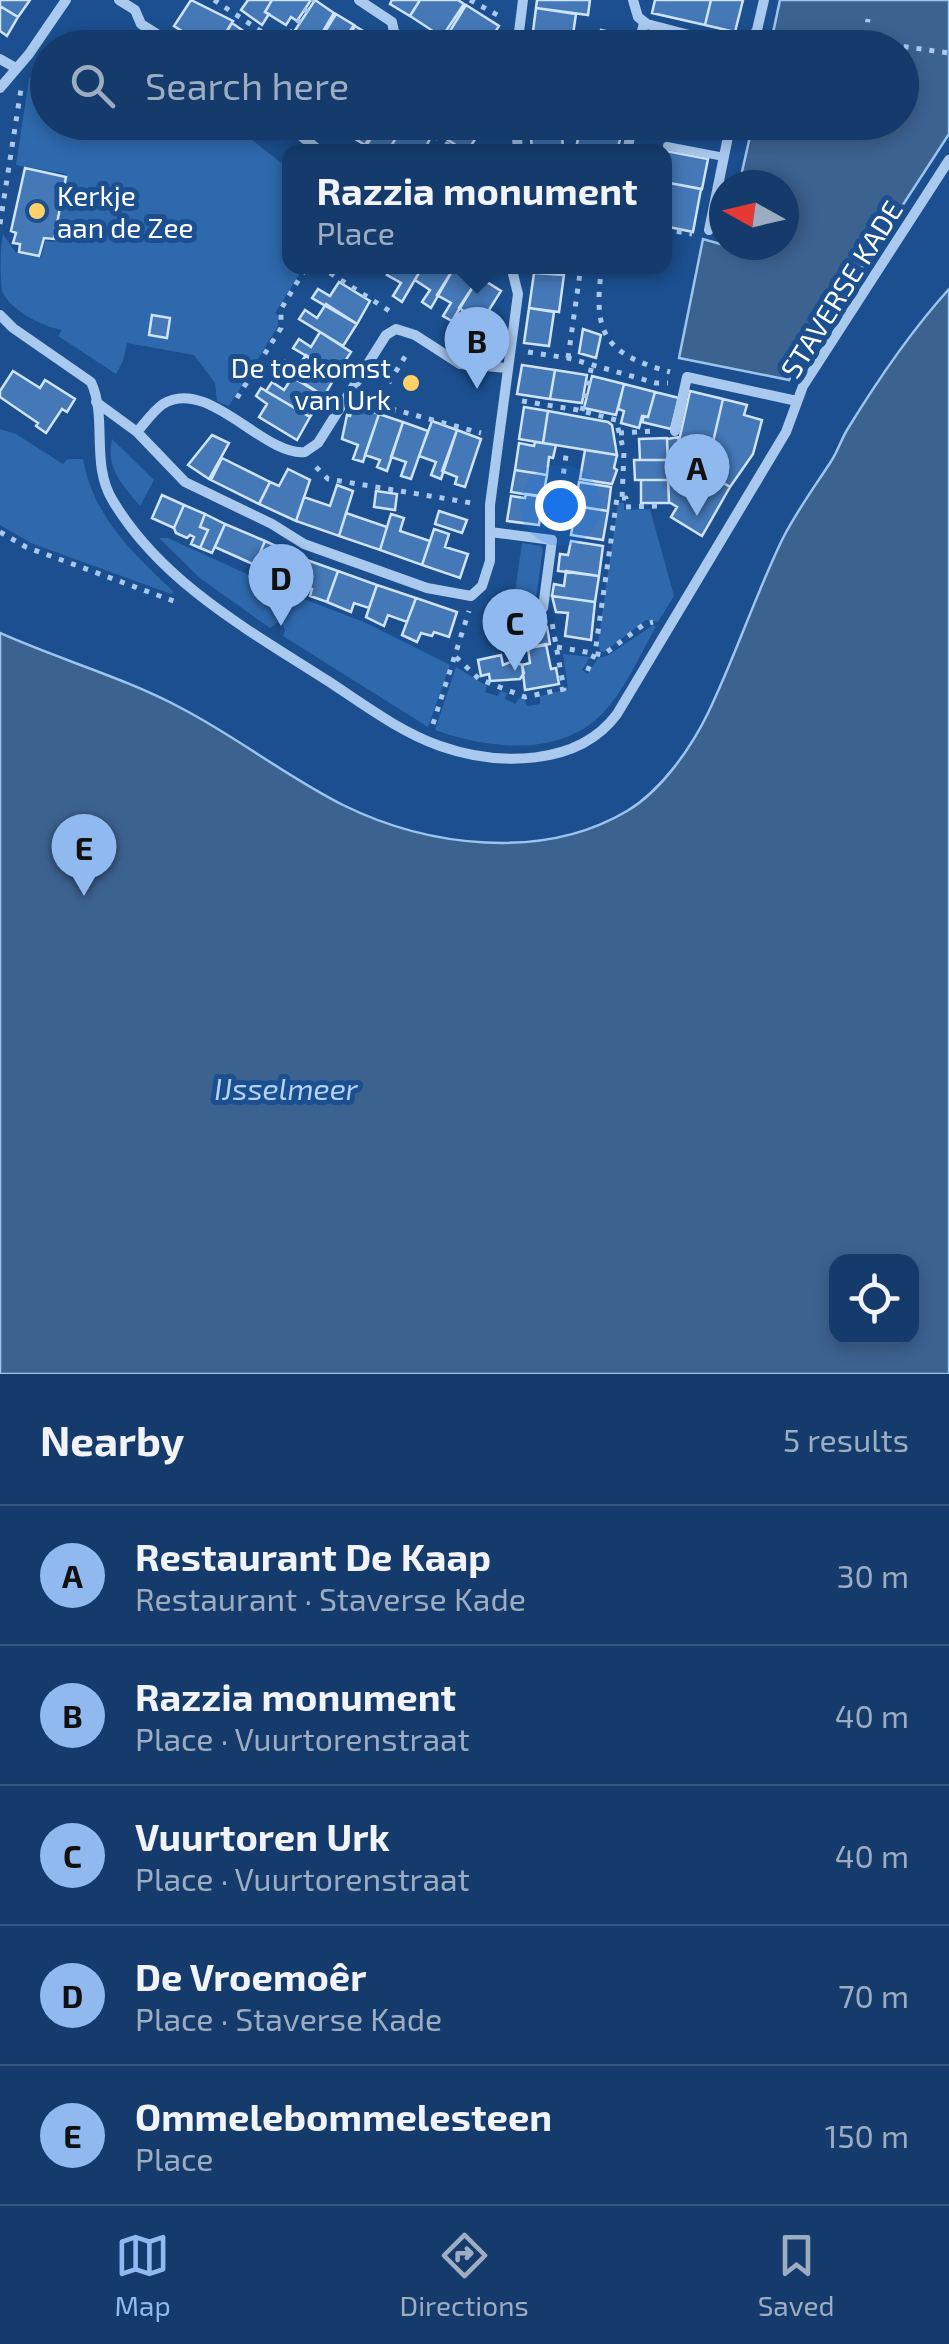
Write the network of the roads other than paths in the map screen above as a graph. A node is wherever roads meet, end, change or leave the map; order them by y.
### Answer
1 (66, 0) edge
2 (119, 0) edge
3 (358, 0) edge
4 (524, 0) edge
5 (764, 0) edge
6 (635, 4) edge
7 (644, 23) junction
8 (44, 30) edge
9 (152, 30) edge
10 (394, 30) edge
11 (519, 30) edge
12 (642, 30) edge
13 (671, 30) edge
14 (757, 30) edge
15 (30, 49) edge
16 (0, 59) edge
17 (16, 68) junction
18 (0, 88) edge
19 (727, 140) edge
20 (672, 147) edge
21 (724, 157) junction
22 (949, 160) edge
23 (721, 170) edge
24 (513, 274) edge
25 (0, 315) edge
26 (508, 368) junction
27 (96, 402) junction
28 (797, 402) junction
29 (672, 431) road end
30 (137, 432) junction
31 (490, 532) junction
32 (546, 610) road end

1 - 8 street
2 - 9 street
3 - 10 street
4 - 11 street
5 - 14 street
6 - 7 street
7 - 12 street
7 - 13 street
15 - 17 street
16 - 17 street
17 - 18 street
19 - 21 street
20 - 21 lane
21 - 23 street
22 - 28 street, STAVERSE KADE
24 - 26 street
25 - 27 street
26 - 30 street
26 - 31 street
27 - 28 street, STAVERSE KADE
27 - 30 street
28 - 29 street
30 - 31 street
31 - 32 street

